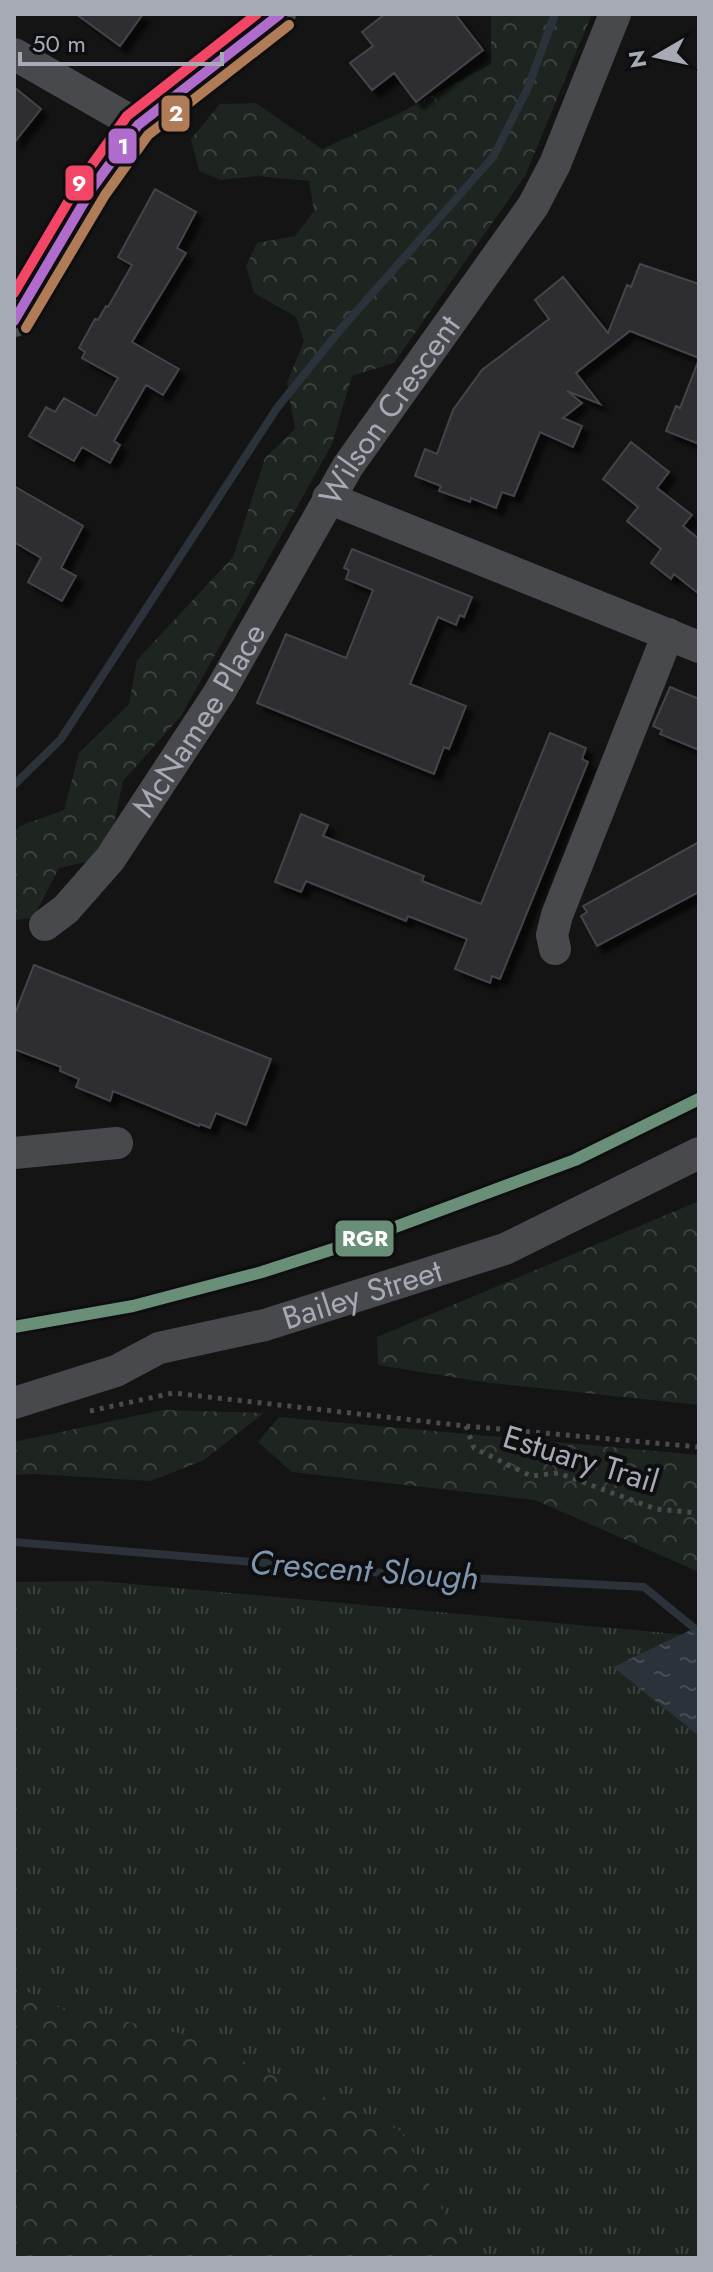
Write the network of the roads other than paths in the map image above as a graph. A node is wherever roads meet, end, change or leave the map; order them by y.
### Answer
1 (280, 14) edge
2 (615, 14) edge
3 (14, 54) edge
4 (138, 125) junction
5 (14, 321) edge
6 (328, 498) junction
7 (668, 634) junction
8 (699, 647) edge
9 (45, 925) dead end
10 (555, 949) dead end
11 (117, 1143) dead end
12 (14, 1153) edge
13 (699, 1153) edge
14 (14, 1403) edge

1 - 4 street
2 - 6 street, Wilson Crescent
3 - 4 street
4 - 5 street
6 - 7 street, Wilson Crescent
6 - 9 street, McNamee Place
7 - 8 street, Wilson Crescent
7 - 10 street
11 - 12 street
13 - 14 street, Bailey Street

